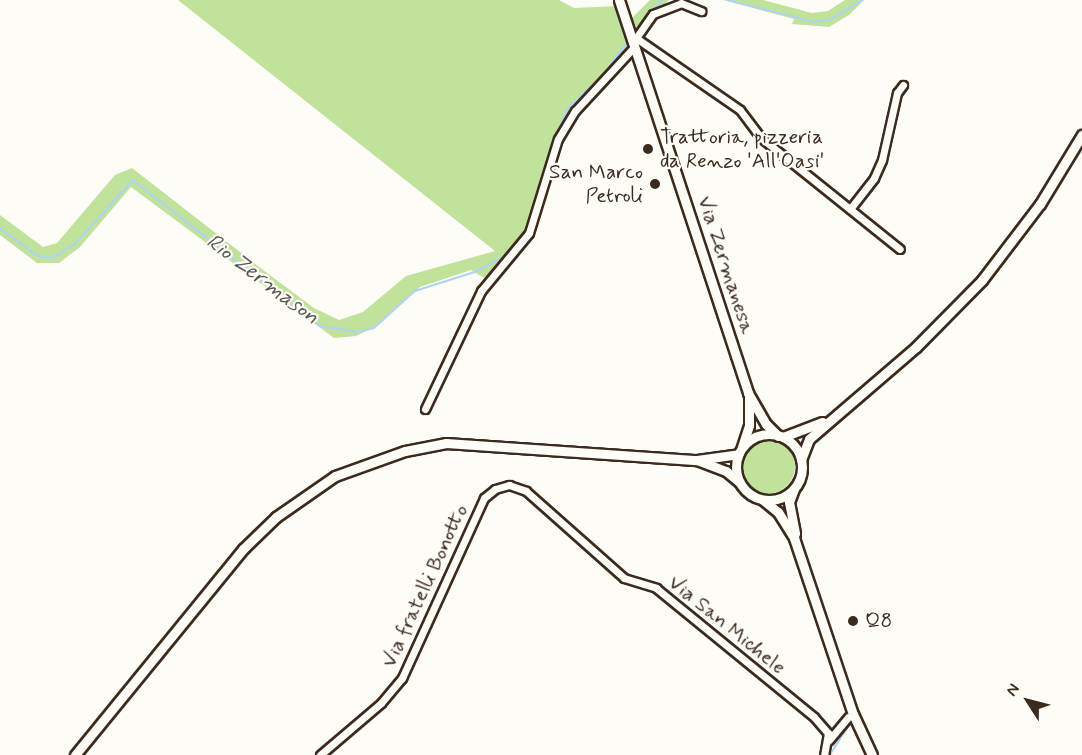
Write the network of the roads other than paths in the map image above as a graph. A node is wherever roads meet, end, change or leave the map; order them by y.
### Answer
1 (619, 0) edge
2 (701, 11) dead end
3 (633, 39) junction
4 (903, 85) dead end
5 (1082, 135) edge
6 (850, 209) junction
7 (900, 249) dead end
8 (748, 393) junction
9 (425, 409) dead end
10 (834, 415) junction
11 (781, 436) junction
12 (740, 452) junction
13 (697, 460) junction
14 (801, 460) junction
15 (740, 483) junction
16 (509, 485) joint
17 (796, 486) junction
18 (762, 500) junction
19 (798, 547) junction
20 (848, 717) dead end
21 (829, 740) junction
22 (75, 755) edge
23 (320, 755) edge
24 (824, 755) edge
25 (872, 755) edge

1 - 3 main road, Via Zermanesa
2 - 3 street
3 - 6 street
3 - 8 main road, Via Zermanesa
3 - 9 street
4 - 6 street
5 - 10 main road
6 - 7 street
8 - 11 main road, Via Zermanesa
8 - 12 main road, Via Zermanesa
10 - 11 main road
10 - 14 main road
11 - 12 main road
11 - 14 main road, Via Zermanesa
12 - 13 main road
12 - 15 main road, Via Zermanesa
13 - 15 main road
13 - 22 main road
14 - 17 main road
15 - 18 main road
16 - 21 street, Via San Michele
16 - 23 street, Via fratelli Bonotto
17 - 18 main road
17 - 19 main road
18 - 19 main road
19 - 25 main road
20 - 21 street
21 - 24 street

